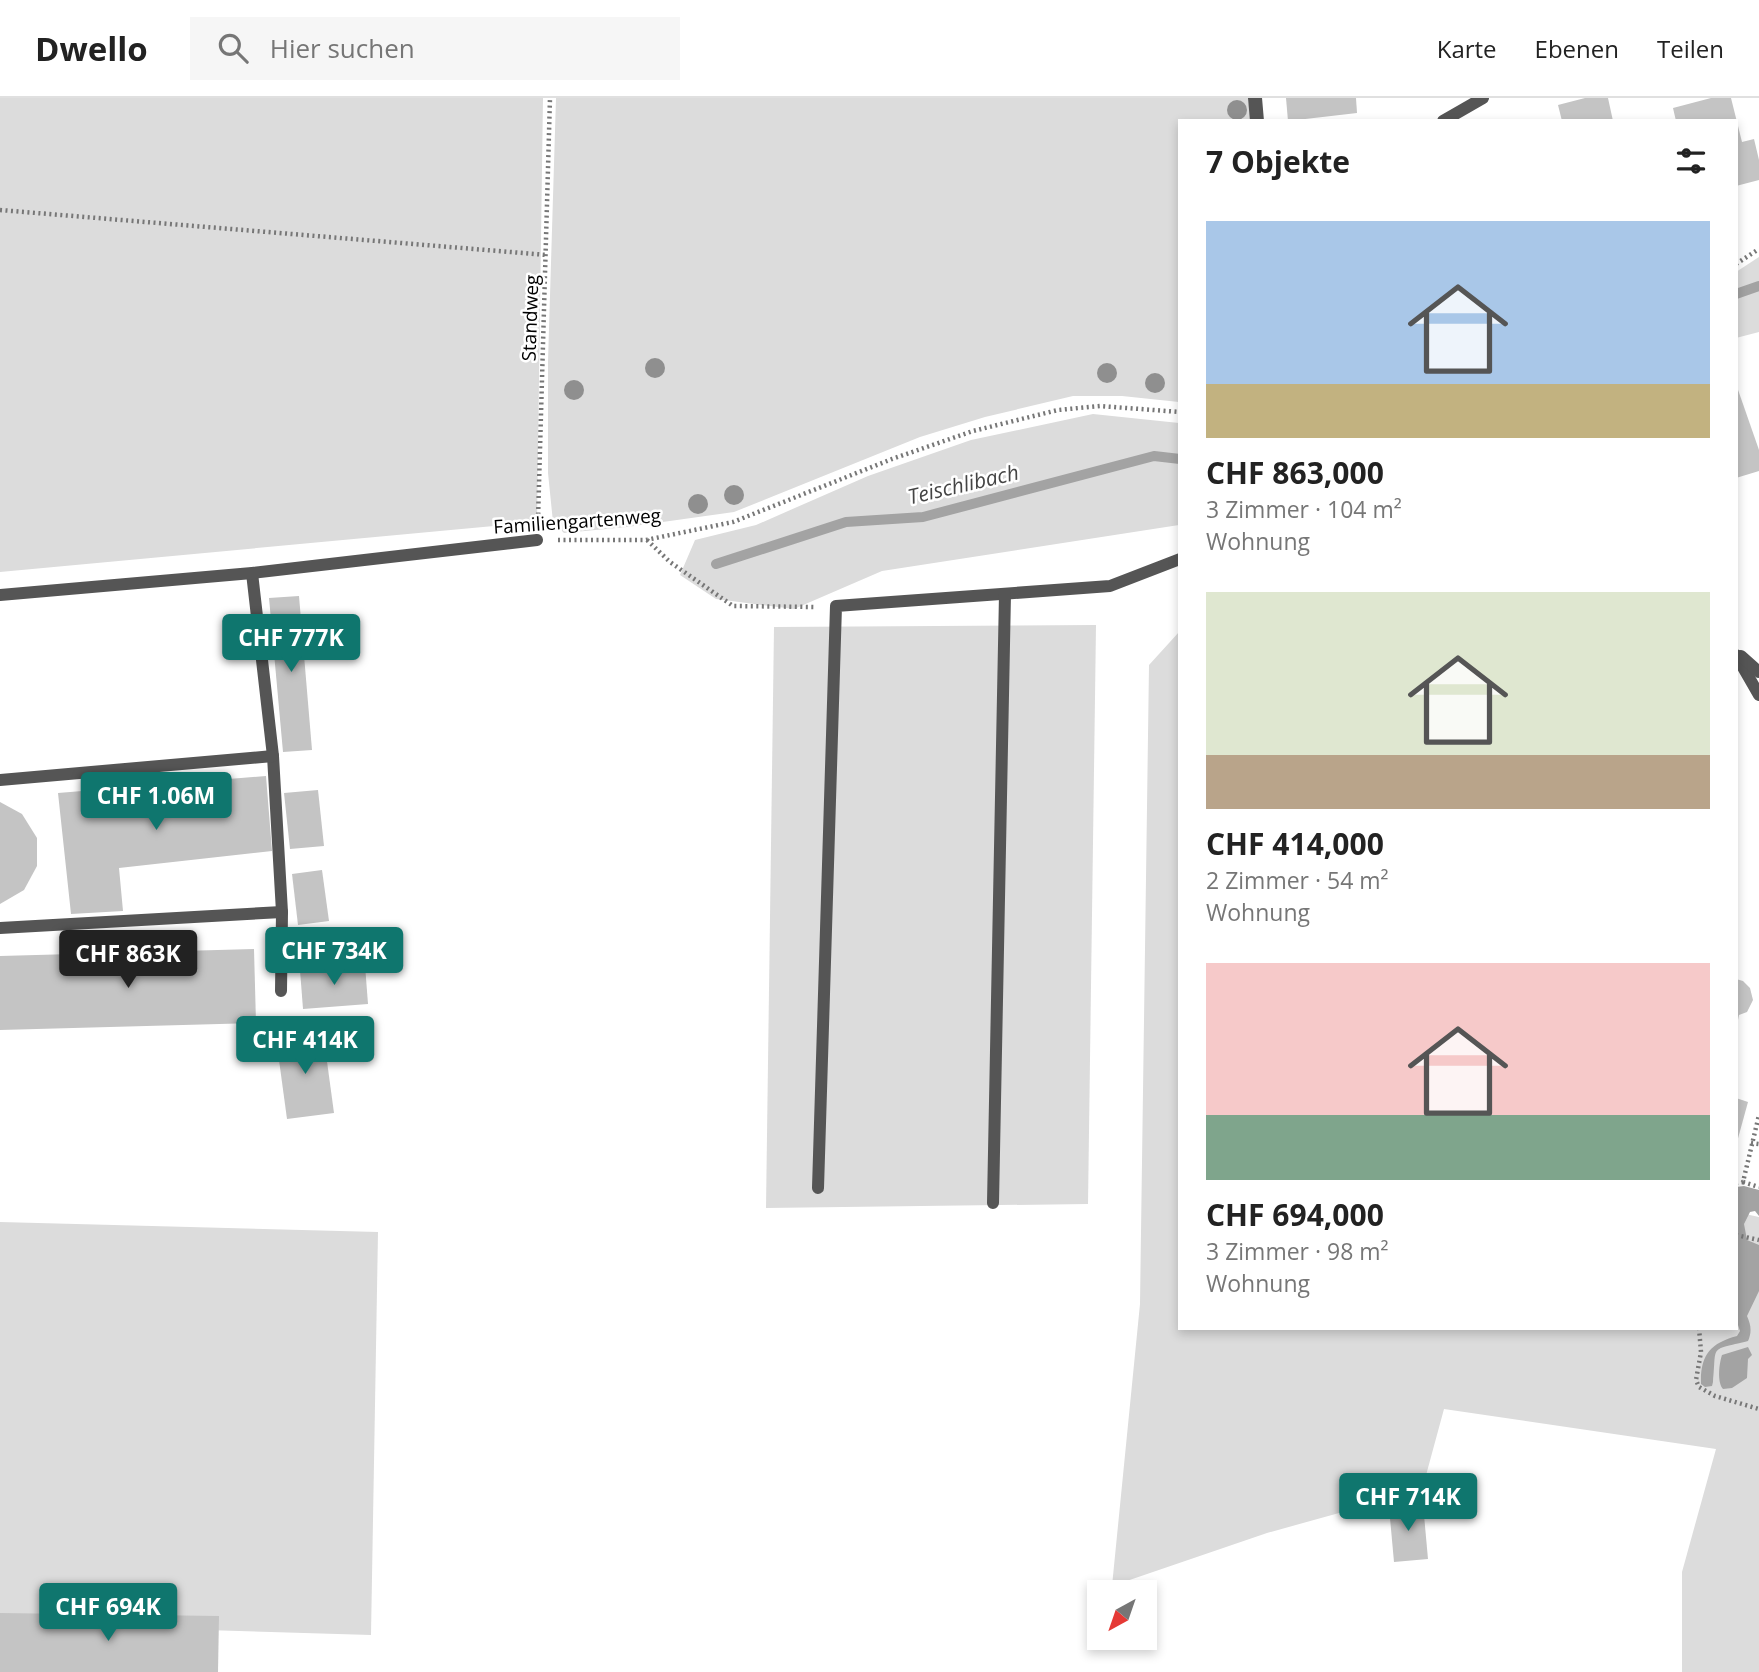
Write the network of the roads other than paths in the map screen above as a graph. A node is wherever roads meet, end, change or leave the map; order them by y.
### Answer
1 (1255, 98) edge
2 (1483, 98) edge
3 (1257, 119) edge
4 (1446, 119) edge
5 (537, 540) road end
6 (1178, 560) edge
7 (252, 573) junction
8 (1004, 594) junction
9 (0, 595) edge
10 (1738, 655) edge
11 (1738, 657) edge
12 (1759, 672) edge
13 (1759, 695) edge
14 (273, 756) junction
15 (0, 780) edge
16 (282, 912) junction
17 (0, 928) edge
18 (281, 991) dead end
19 (818, 1188) dead end
20 (993, 1203) dead end

1 - 3 street
2 - 4 lane
5 - 7 lane, Familiengartenweg
6 - 8 lane
7 - 9 lane, Familiengartenweg
7 - 14 lane
8 - 19 lane
8 - 20 lane
10 - 12 lane
11 - 13 lane
14 - 15 lane
14 - 16 lane
16 - 17 lane
16 - 18 lane

